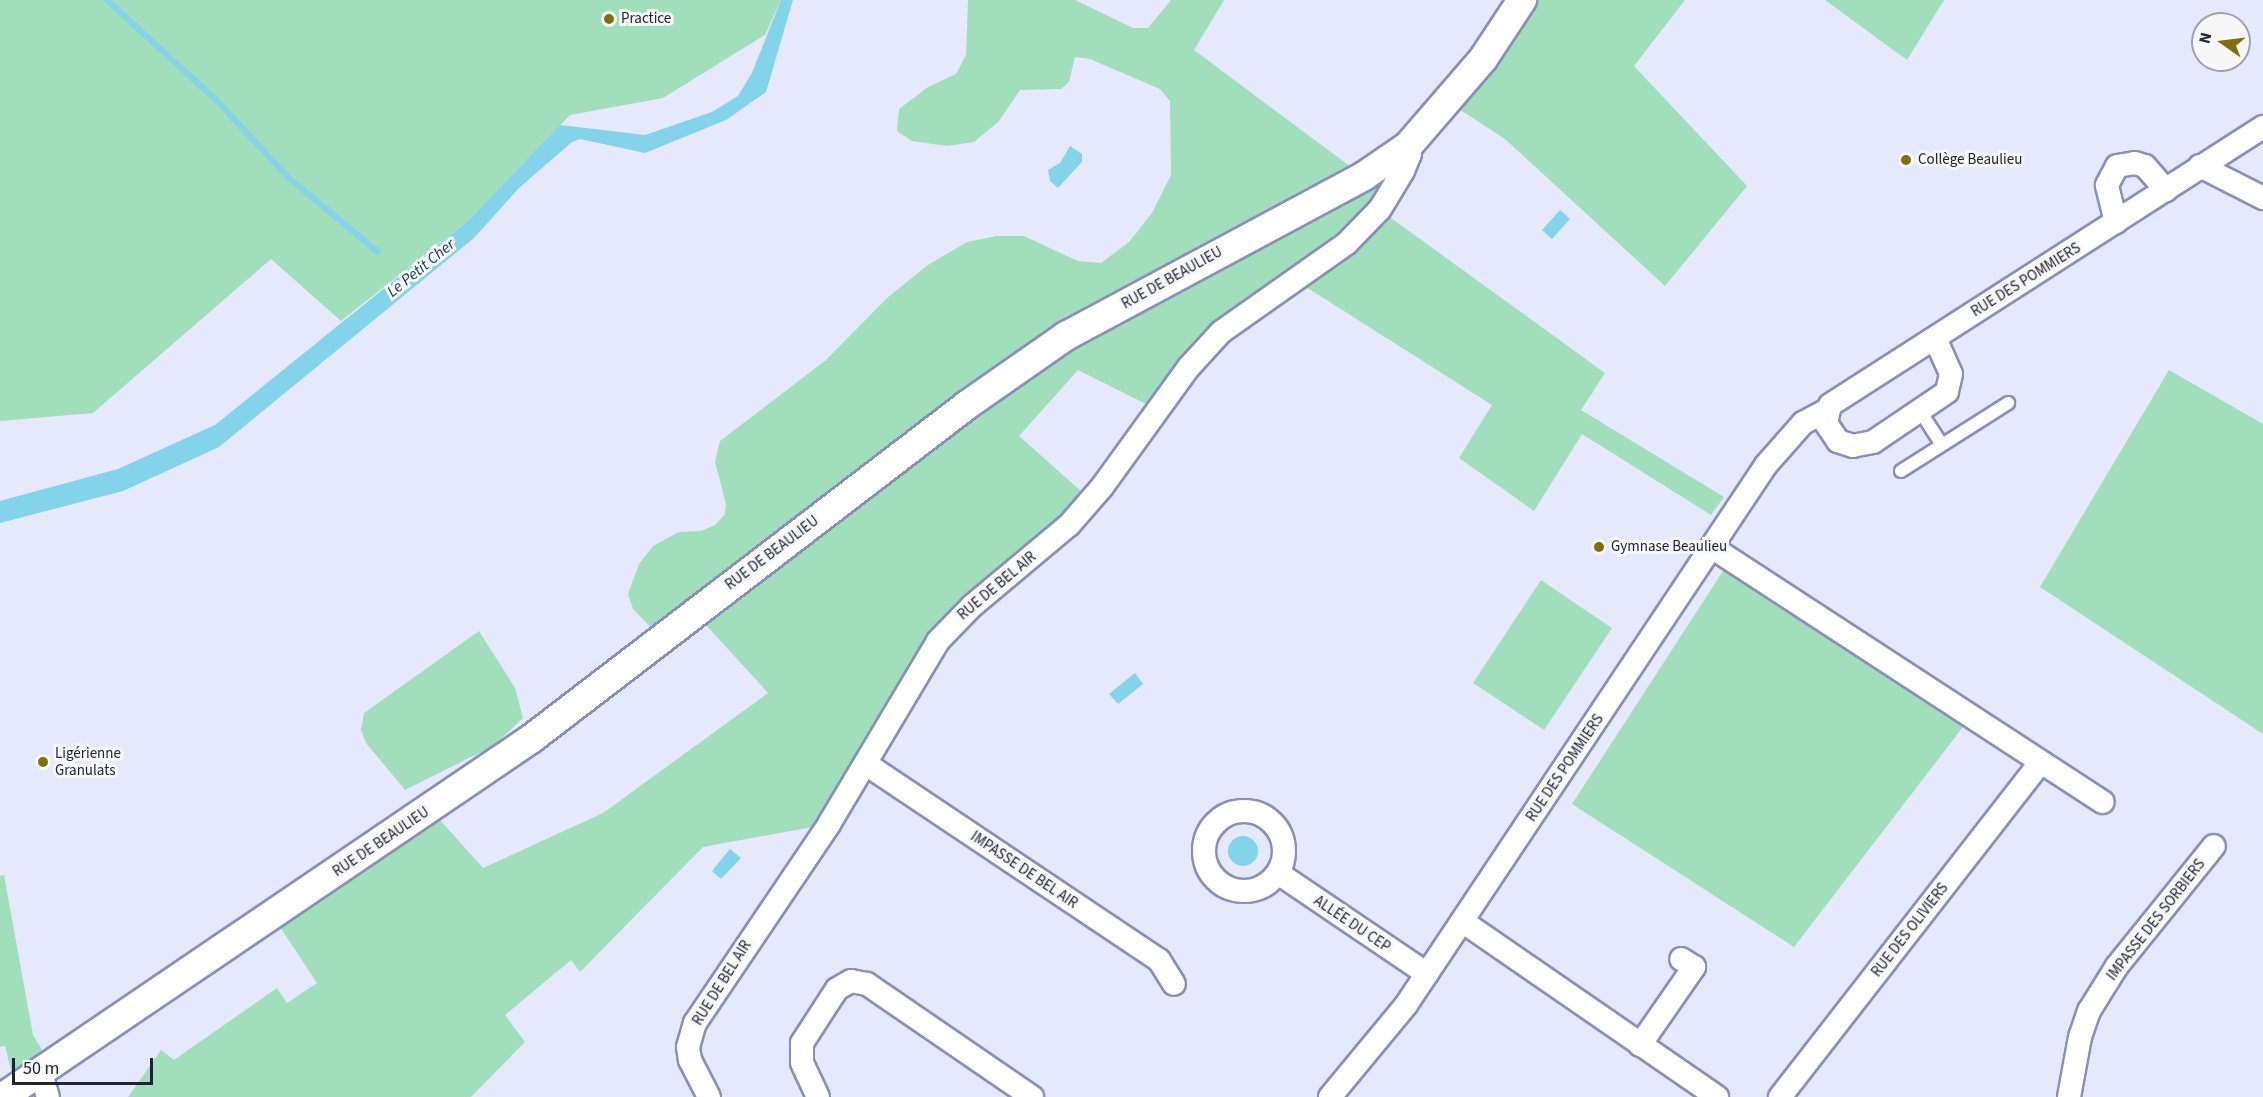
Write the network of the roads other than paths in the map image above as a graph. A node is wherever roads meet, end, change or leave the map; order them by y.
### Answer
1 (1522, 0) edge
2 (2263, 127) edge
3 (1408, 146) junction
4 (2200, 166) junction
5 (2166, 190) junction
6 (2263, 198) edge
7 (2116, 222) junction
8 (1935, 338) junction
9 (2008, 403) dead end
10 (1920, 411) junction
11 (1828, 422) junction
12 (1942, 445) junction
13 (1901, 471) dead end
14 (1713, 548) junction
15 (2040, 763) junction
16 (866, 764) junction
17 (2103, 802) dead end
18 (2214, 846) dead end
19 (1278, 873) dead end
20 (1462, 921) junction
21 (1681, 959) dead end
22 (1427, 974) junction
23 (1174, 984) dead end
24 (1640, 1045) junction
25 (44, 1085) edge
26 (3, 1097) edge
27 (709, 1097) edge
28 (818, 1097) edge
29 (1032, 1097) edge
30 (1330, 1097) edge
31 (1717, 1097) edge
32 (1780, 1097) edge
33 (2069, 1097) edge

1 - 3 street, RUE DE BEAULIEU
2 - 4 street, RUE DES POMMIERS
3 - 16 street, RUE DE BEL AIR
3 - 25 street, RUE DE BEAULIEU
4 - 5 street, RUE DES POMMIERS
4 - 6 street
5 - 7 street, RUE DES POMMIERS
5 - 7 street
7 - 8 street, RUE DES POMMIERS
8 - 10 street
8 - 11 street, RUE DES POMMIERS
9 - 12 lane
10 - 11 street
10 - 12 lane
11 - 14 street, RUE DES POMMIERS
12 - 13 lane
14 - 15 street
14 - 20 street, RUE DES POMMIERS
15 - 17 street
15 - 32 street, RUE DES OLIVIERS
16 - 23 street, IMPASSE DE BEL AIR
16 - 27 street, RUE DE BEL AIR
18 - 33 street, IMPASSE DES SORBIERS
19 - 22 street, ALLÉE DU CEP
20 - 22 street, RUE DES POMMIERS
20 - 24 street
21 - 24 street
22 - 30 street, RUE DES POMMIERS
24 - 31 street
25 - 26 street, RUE DE BEAULIEU
28 - 29 street

